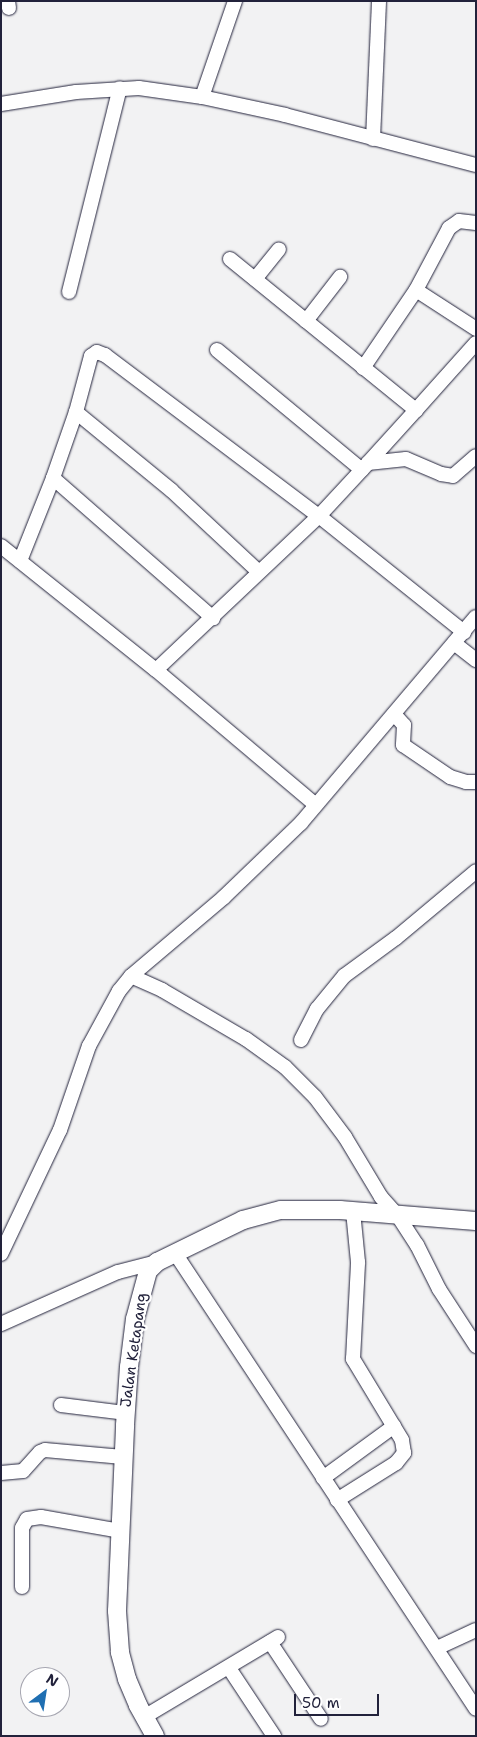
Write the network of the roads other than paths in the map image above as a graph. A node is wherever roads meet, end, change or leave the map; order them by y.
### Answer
1 (234, 1) edge
2 (379, 1) edge
3 (120, 88) junction
4 (202, 97) junction
5 (1, 104) edge
6 (373, 139) junction
7 (476, 166) edge
8 (476, 223) edge
9 (279, 249) dead end
10 (230, 258) dead end
11 (340, 277) dead end
12 (255, 279) junction
13 (416, 290) junction
14 (69, 292) dead end
15 (306, 321) junction
16 (476, 329) edge
17 (476, 343) edge
18 (217, 350) dead end
19 (363, 368) junction
20 (416, 410) junction
21 (76, 412) junction
22 (476, 456) edge
23 (365, 466) junction
24 (53, 478) junction
25 (319, 516) junction
26 (1, 546) edge
27 (20, 561) junction
28 (260, 572) junction
29 (476, 617) edge
30 (213, 618) junction
31 (464, 632) junction
32 (454, 643) junction
33 (476, 660) edge
34 (156, 670) junction
35 (394, 714) junction
36 (476, 782) edge
37 (316, 805) junction
38 (476, 871) edge
39 (130, 976) junction
40 (301, 1040) dead end
41 (353, 1211) junction
42 (398, 1216) junction
43 (476, 1221) edge
44 (1, 1254) edge
45 (175, 1254) junction
46 (156, 1262) junction
47 (1, 1324) edge
48 (476, 1346) edge
49 (61, 1405) dead end
50 (125, 1413) junction
51 (394, 1426) junction
52 (123, 1457) junction
53 (1, 1473) edge
54 (322, 1478) junction
55 (337, 1500) junction
56 (120, 1531) junction
57 (22, 1587) dead end
58 (476, 1630) edge
59 (437, 1648) junction
60 (229, 1668) junction
61 (476, 1709) edge
62 (144, 1717) junction
63 (320, 1719) dead end
64 (155, 1736) edge
65 (274, 1736) edge

1 - 4 street
2 - 6 street
3 - 4 street
3 - 5 street
3 - 14 street
4 - 6 street
6 - 7 street
8 - 13 street
9 - 12 street
10 - 12 street
11 - 15 street
12 - 15 street
13 - 16 street
13 - 19 street
15 - 19 street
17 - 20 street
18 - 23 street
19 - 20 street
20 - 23 street
21 - 24 street
21 - 25 street
21 - 28 street
22 - 23 street
23 - 25 street
24 - 27 street
24 - 30 street
25 - 28 street
25 - 31 street
26 - 27 street
27 - 34 street
28 - 30 street
29 - 31 street
30 - 34 street
31 - 32 street
32 - 33 street
32 - 35 street
34 - 37 street
35 - 36 street
35 - 37 street
37 - 39 street
38 - 40 street
39 - 42 street
39 - 44 street
41 - 42 main road
41 - 45 main road
41 - 51 street
42 - 43 main road
42 - 48 street
45 - 46 main road
45 - 54 street
46 - 47 street
46 - 50 main road, Jalan Ketapang
49 - 50 street
50 - 52 main road, Jalan Ketapang
51 - 54 street
51 - 55 street
52 - 53 street
52 - 56 main road, Jalan Ketapang
54 - 55 street
55 - 59 street
56 - 57 street
56 - 62 main road, Jalan Ketapang
58 - 59 street
59 - 61 street
60 - 62 street
60 - 63 street
60 - 65 street
62 - 64 main road, Jalan Ketapang

